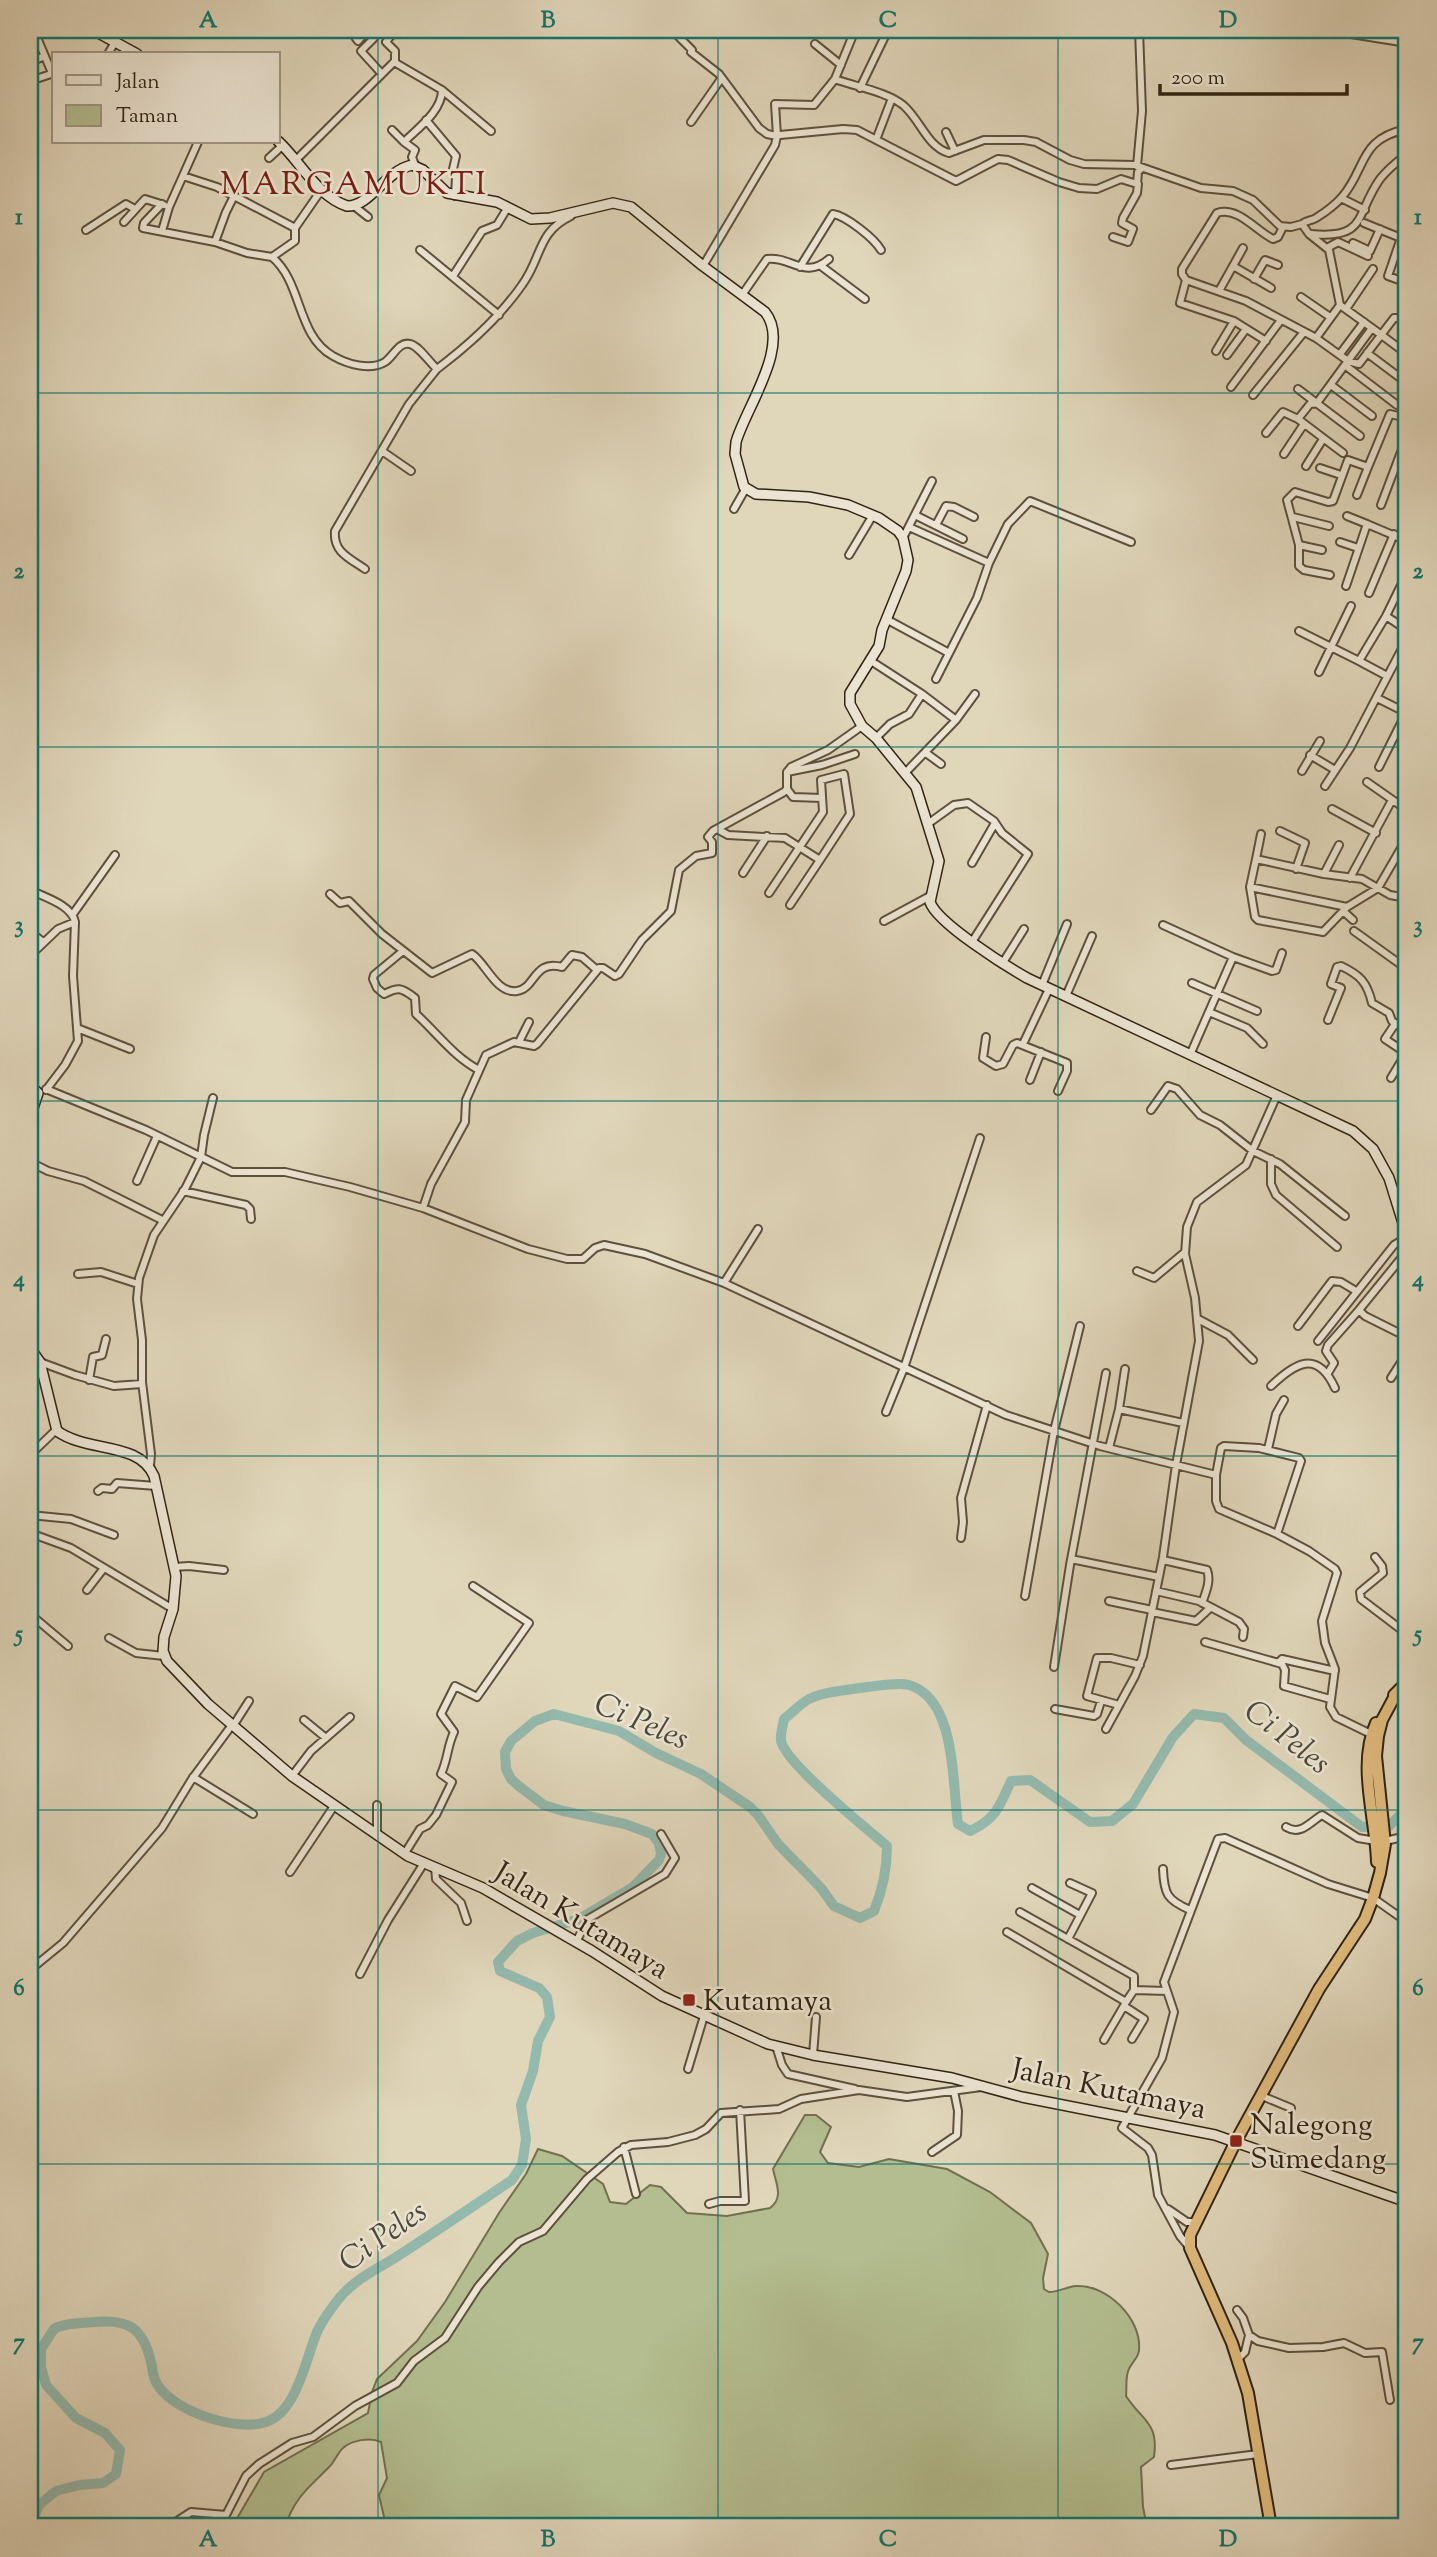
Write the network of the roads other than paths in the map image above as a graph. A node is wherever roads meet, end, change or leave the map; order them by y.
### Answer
1 (350, 30) edge
2 (389, 30) edge
3 (672, 30) edge
4 (855, 30) edge
5 (888, 30) edge
6 (1139, 30) edge
7 (1326, 30) edge
8 (99, 31) edge
9 (367, 31) edge
10 (38, 40) dead end
11 (115, 42) junction
12 (1407, 43) edge
13 (815, 44) dead end
14 (109, 52) edge
15 (133, 52) edge
16 (45, 56) junction
17 (30, 62) edge
18 (395, 62) junction
19 (841, 65) junction
20 (52, 71) edge
21 (52, 73) edge
22 (381, 73) junction
23 (722, 79) junction
24 (835, 79) junction
25 (30, 81) edge
26 (860, 88) junction
27 (442, 90) junction
28 (892, 98) junction
29 (426, 120) junction
30 (691, 122) dead end
31 (1407, 129) edge
32 (391, 130) dead end
33 (491, 131) dead end
34 (946, 132) dead end
35 (776, 136) junction
36 (876, 140) junction
37 (404, 142) junction
38 (280, 143) edge
39 (197, 144) edge
40 (279, 144) edge
41 (955, 151) junction
42 (1407, 154) edge
43 (269, 158) dead end
44 (295, 161) junction
45 (415, 165) junction
46 (1139, 167) junction
47 (183, 176) junction
48 (1138, 184) junction
49 (322, 189) junction
50 (455, 196) junction
51 (234, 197) junction
52 (1341, 198) junction
53 (165, 205) junction
54 (354, 206) junction
55 (508, 207) junction
56 (135, 209) junction
57 (1365, 210) junction
58 (582, 211) junction
59 (368, 217) dead end
60 (124, 222) dead end
61 (1364, 223) dead end
62 (1302, 224) junction
63 (1283, 227) junction
64 (295, 228) junction
65 (1380, 229) junction
66 (1404, 229) dead end
67 (86, 230) dead end
68 (163, 231) junction
69 (1309, 234) junction
70 (1113, 237) dead end
71 (1401, 238) junction
72 (215, 242) junction
73 (1353, 243) dead end
74 (1243, 248) dead end
75 (1327, 248) junction
76 (420, 250) dead end
77 (881, 250) dead end
78 (1368, 256) dead end
79 (272, 257) junction
80 (829, 259) dead end
81 (1278, 265) dead end
82 (703, 266) junction
83 (821, 266) junction
84 (1233, 266) junction
85 (800, 267) junction
86 (1373, 269) dead end
87 (453, 276) junction
88 (1254, 279) junction
89 (1186, 280) junction
90 (1407, 283) edge
91 (1271, 288) dead end
92 (1219, 291) junction
93 (742, 295) junction
94 (1301, 297) dead end
95 (865, 299) dead end
96 (1343, 307) junction
97 (499, 315) junction
98 (1330, 317) junction
99 (1281, 320) junction
100 (1234, 321) junction
101 (1364, 322) junction
102 (1407, 324) edge
103 (1372, 328) junction
104 (1246, 329) junction
105 (1304, 332) junction
106 (1382, 336) junction
107 (1317, 338) junction
108 (1266, 341) junction
109 (1216, 351) dead end
110 (1367, 353) junction
111 (1340, 354) junction
112 (1407, 354) edge
113 (1227, 355) dead end
114 (1347, 363) junction
115 (438, 369) junction
116 (1407, 383) edge
117 (1331, 385) junction
118 (1231, 387) dead end
119 (1297, 389) dead end
120 (1253, 395) dead end
121 (1317, 403) junction
122 (1397, 405) dead end
123 (1372, 415) dead end
124 (1407, 418) edge
125 (1301, 422) junction
126 (1266, 433) dead end
127 (1360, 436) dead end
128 (1407, 436) edge
129 (1323, 439) junction
130 (383, 452) junction
131 (1343, 453) dead end
132 (1284, 454) dead end
133 (1306, 466) dead end
134 (1368, 467) junction
135 (1320, 468) dead end
136 (411, 471) dead end
137 (1341, 475) junction
138 (932, 481) dead end
139 (747, 488) junction
140 (1357, 495) dead end
141 (1381, 505) dead end
142 (734, 509) dead end
143 (915, 514) junction
144 (873, 515) junction
145 (1347, 516) dead end
146 (974, 517) dead end
147 (1293, 517) junction
148 (1367, 524) junction
149 (936, 525) junction
150 (1329, 526) dead end
151 (909, 527) junction
152 (1394, 534) junction
153 (903, 538) junction
154 (963, 539) dead end
155 (1407, 541) edge
156 (1131, 542) dead end
157 (1340, 542) dead end
158 (1299, 545) junction
159 (1358, 548) junction
160 (1322, 550) dead end
161 (849, 555) dead end
162 (989, 562) junction
163 (365, 569) dead end
164 (1407, 573) edge
165 (1331, 575) dead end
166 (1346, 586) dead end
167 (1369, 593) dead end
168 (1352, 606) dead end
169 (1386, 617) junction
170 (886, 620) junction
171 (1407, 629) edge
172 (1299, 631) dead end
173 (1407, 639) edge
174 (1331, 647) junction
175 (949, 653) junction
176 (871, 661) junction
177 (1359, 661) junction
178 (1319, 672) dead end
179 (1387, 676) junction
180 (936, 679) dead end
181 (922, 694) junction
182 (975, 694) dead end
183 (1377, 698) junction
184 (1407, 712) edge
185 (956, 720) junction
186 (862, 726) junction
187 (876, 738) junction
188 (1320, 741) dead end
189 (926, 753) junction
190 (855, 754) dead end
191 (1310, 755) junction
192 (941, 764) dead end
193 (1379, 767) dead end
194 (1335, 770) junction
195 (1302, 771) dead end
196 (787, 772) junction
197 (906, 772) junction
198 (1367, 782) dead end
199 (787, 786) junction
200 (1325, 786) dead end
201 (822, 798) junction
202 (1392, 800) junction
203 (1332, 809) dead end
204 (1407, 810) edge
205 (929, 823) junction
206 (995, 823) junction
207 (717, 829) junction
208 (1280, 831) dead end
209 (1376, 833) junction
210 (1261, 834) dead end
211 (767, 836) junction
212 (1407, 838) edge
213 (1339, 845) dead end
214 (799, 848) junction
215 (115, 856) dead end
216 (1256, 859) junction
217 (820, 860) junction
218 (972, 863) dead end
219 (1296, 869) junction
220 (743, 873) dead end
221 (1324, 874) junction
222 (1350, 878) junction
223 (1250, 887) junction
224 (1378, 888) junction
225 (30, 890) edge
226 (769, 892) dead end
227 (330, 894) dead end
228 (932, 895) junction
229 (1407, 898) edge
230 (790, 905) dead end
231 (1348, 913) junction
232 (74, 918) junction
233 (884, 920) dead end
234 (1067, 924) dead end
235 (1163, 925) dead end
236 (1024, 929) dead end
237 (1354, 931) dead end
238 (30, 932) edge
239 (1091, 936) dead end
240 (43, 942) junction
241 (972, 942) junction
242 (35, 951) dead end
243 (403, 951) junction
244 (1282, 953) dead end
245 (1233, 957) junction
246 (1002, 964) junction
247 (1407, 968) edge
248 (597, 970) junction
249 (1192, 983) dead end
250 (1046, 987) junction
251 (1215, 993) junction
252 (1066, 996) junction
253 (1257, 1011) dead end
254 (1209, 1012) junction
255 (1328, 1020) dead end
256 (529, 1022) dead end
257 (1395, 1024) junction
258 (77, 1028) junction
259 (1407, 1031) edge
260 (986, 1037) dead end
261 (519, 1042) junction
262 (1023, 1044) junction
263 (1263, 1044) dead end
264 (130, 1049) dead end
265 (1041, 1052) junction
266 (1190, 1055) junction
267 (479, 1070) junction
268 (1391, 1078) dead end
269 (1030, 1080) dead end
270 (30, 1084) edge
271 (42, 1091) junction
272 (1058, 1091) dead end
273 (1277, 1095) junction
274 (213, 1098) dead end
275 (1151, 1110) dead end
276 (30, 1117) edge
277 (157, 1136) junction
278 (980, 1138) dead end
279 (1407, 1141) edge
280 (1253, 1151) junction
281 (201, 1157) junction
282 (1271, 1159) junction
283 (30, 1162) edge
284 (137, 1181) dead end
285 (183, 1191) junction
286 (423, 1208) junction
287 (1345, 1216) dead end
288 (251, 1219) dead end
289 (1401, 1219) junction
290 (162, 1220) junction
291 (758, 1229) dead end
292 (1407, 1237) edge
293 (1337, 1247) dead end
294 (1407, 1251) edge
295 (1185, 1252) junction
296 (1137, 1272) dead end
297 (78, 1274) dead end
298 (723, 1283) junction
299 (138, 1284) junction
300 (1356, 1291) junction
301 (1360, 1310) junction
302 (1198, 1319) junction
303 (1080, 1326) dead end
304 (1298, 1326) dead end
305 (1407, 1337) edge
306 (106, 1339) dead end
307 (1318, 1340) dead end
308 (30, 1348) edge
309 (1407, 1353) edge
310 (1253, 1360) dead end
311 (40, 1362) junction
312 (904, 1368) junction
313 (1125, 1369) dead end
314 (1106, 1373) dead end
315 (1328, 1373) junction
316 (1391, 1378) dead end
317 (89, 1380) junction
318 (142, 1384) junction
319 (1271, 1386) dead end
320 (1335, 1388) dead end
321 (1284, 1400) dead end
322 (987, 1405) junction
323 (1119, 1409) junction
324 (886, 1412) dead end
325 (1183, 1423) junction
326 (56, 1430) junction
327 (1054, 1431) junction
328 (1093, 1443) junction
329 (1109, 1448) junction
330 (1268, 1449) junction
331 (30, 1455) edge
332 (1175, 1465) junction
333 (150, 1466) junction
334 (1216, 1475) junction
335 (156, 1486) junction
336 (98, 1491) dead end
337 (30, 1515) edge
338 (30, 1532) edge
339 (114, 1535) dead end
340 (1278, 1535) junction
341 (961, 1538) dead end
342 (1375, 1557) dead end
343 (1071, 1559) junction
344 (1163, 1560) junction
345 (174, 1567) junction
346 (104, 1568) junction
347 (224, 1570) dead end
348 (1159, 1577) junction
349 (473, 1586) dead end
350 (87, 1590) dead end
351 (1156, 1591) junction
352 (1024, 1596) dead end
353 (1109, 1601) dead end
354 (1202, 1603) junction
355 (1210, 1608) junction
356 (173, 1609) junction
357 (1152, 1611) junction
358 (30, 1614) edge
359 (1407, 1633) edge
360 (1243, 1637) dead end
361 (109, 1638) dead end
362 (1205, 1642) dead end
363 (68, 1646) dead end
364 (164, 1656) junction
365 (1278, 1663) junction
366 (1140, 1665) junction
367 (1054, 1667) dead end
368 (1335, 1671) junction
369 (1407, 1682) edge
370 (1330, 1699) junction
371 (249, 1701) dead end
372 (1101, 1701) junction
373 (1119, 1705) junction
374 (1055, 1709) dead end
375 (350, 1717) dead end
376 (304, 1720) dead end
377 (232, 1726) junction
378 (1106, 1729) dead end
379 (1375, 1735) junction
380 (326, 1738) junction
381 (292, 1776) junction
382 (193, 1777) junction
383 (377, 1805) dead end
384 (334, 1806) junction
385 (253, 1814) dead end
386 (1286, 1826) dead end
387 (661, 1834) dead end
388 (377, 1835) junction
389 (1407, 1836) edge
390 (1380, 1839) junction
391 (405, 1853) junction
392 (424, 1863) junction
393 (435, 1867) junction
394 (1163, 1869) dead end
395 (290, 1872) dead end
396 (1070, 1883) dead end
397 (1032, 1888) dead end
398 (1373, 1898) junction
399 (1190, 1910) junction
400 (1020, 1912) dead end
401 (1080, 1915) junction
402 (467, 1921) dead end
403 (1407, 1922) edge
404 (1007, 1933) dead end
405 (1068, 1939) junction
406 (576, 1942) junction
407 (30, 1970) edge
408 (360, 1973) dead end
409 (1134, 1990) junction
410 (1167, 1991) junction
411 (1125, 2004) junction
412 (704, 2016) junction
413 (816, 2017) dead end
414 (1132, 2039) dead end
415 (1104, 2040) dead end
416 (776, 2046) junction
417 (813, 2055) junction
418 (688, 2069) dead end
419 (986, 2087) junction
420 (867, 2090) junction
421 (954, 2091) junction
422 (1262, 2096) junction
423 (1291, 2108) dead end
424 (740, 2110) junction
425 (1127, 2119) junction
426 (1237, 2141) junction
427 (624, 2147) junction
428 (932, 2151) dead end
429 (636, 2194) dead end
430 (1407, 2202) edge
431 (709, 2204) dead end
432 (1164, 2205) junction
433 (1195, 2222) junction
434 (1190, 2248) junction
435 (1237, 2310) dead end
436 (1249, 2335) junction
437 (1238, 2359) junction
438 (1390, 2400) dead end
439 (1258, 2454) junction
440 (1171, 2465) dead end
441 (168, 2527) edge
442 (1271, 2527) edge

1 - 9 street
2 - 18 street
3 - 23 street
4 - 19 street
5 - 26 street
6 - 46 street
7 - 12 street
8 - 11 street
9 - 22 street
10 - 16 street
11 - 14 street
11 - 15 street
13 - 19 street
16 - 17 street
16 - 20 street
18 - 22 street
18 - 27 street
19 - 24 street
21 - 25 street
22 - 44 street
23 - 30 street
23 - 35 street
24 - 26 street
24 - 35 street
26 - 28 street
27 - 29 street
27 - 33 street
28 - 36 street
28 - 41 street
29 - 37 street
29 - 50 street
31 - 52 street
32 - 37 street
34 - 41 street
35 - 36 street
35 - 82 street
36 - 48 street
37 - 45 street
38 - 44 street
39 - 47 street
40 - 43 street
41 - 46 street
42 - 57 street
44 - 49 street
45 - 50 street
45 - 54 street
46 - 48 street
46 - 63 street
47 - 51 street
47 - 53 street
48 - 70 street
49 - 54 street
49 - 64 street
50 - 55 street
51 - 64 street
51 - 72 street
52 - 57 street
52 - 62 street
53 - 56 street
53 - 68 street
53 - 68 street
54 - 59 street
55 - 58 street
55 - 87 street
56 - 60 street
56 - 67 street
57 - 69 street
58 - 82 street
58 - 97 street
61 - 65 street
62 - 63 street
62 - 69 street
63 - 89 street
64 - 79 street
65 - 71 street
65 - 73 street
66 - 71 street
68 - 72 street
69 - 75 street
71 - 90 street
72 - 79 street
74 - 84 street
75 - 78 street
75 - 96 street
76 - 87 street
77 - 85 street
79 - 115 street
80 - 83 street
81 - 88 street
82 - 93 street
83 - 85 street
83 - 95 street
84 - 88 street
84 - 92 street
85 - 93 street
86 - 96 street
87 - 97 street
88 - 91 street
89 - 92 street
89 - 100 street
92 - 99 street
93 - 139 street
94 - 98 street
96 - 98 street
96 - 101 street
97 - 115 street
98 - 107 street
99 - 105 street
99 - 108 street
100 - 104 street
100 - 109 street
101 - 103 street
101 - 111 street
102 - 106 street
103 - 106 street
103 - 114 street
104 - 108 street
104 - 113 street
105 - 107 street
105 - 120 street
106 - 110 street
106 - 112 street
107 - 111 street
108 - 118 street
110 - 114 street
110 - 116 street
111 - 114 street
114 - 117 street
114 - 122 street
115 - 130 street
117 - 121 street
117 - 123 street
119 - 121 street
121 - 125 street
121 - 127 street
124 - 134 street
125 - 126 street
125 - 129 street
125 - 132 street
128 - 141 street
129 - 131 street
129 - 133 street
130 - 136 street
130 - 163 street
134 - 137 street
134 - 140 street
135 - 137 street
137 - 147 street
138 - 143 street
139 - 142 street
139 - 144 street
143 - 149 street
143 - 151 street
144 - 153 street
144 - 161 street
145 - 148 street
146 - 149 street
147 - 150 street
147 - 158 street
148 - 152 street
148 - 159 street
149 - 154 street
151 - 153 street
151 - 162 street
152 - 155 street
152 - 167 street
153 - 170 street
156 - 162 street
157 - 159 street
158 - 160 street
158 - 165 street
159 - 166 street
162 - 175 street
164 - 169 street
168 - 174 street
169 - 171 street
169 - 177 street
170 - 175 street
170 - 176 street
172 - 174 street
173 - 179 street
174 - 177 street
174 - 178 street
175 - 180 street
176 - 181 street
176 - 186 street
177 - 179 street
179 - 183 street
181 - 185 street
181 - 187 street
182 - 185 street
183 - 184 street
183 - 194 street
184 - 193 street
185 - 189 street
186 - 187 street
186 - 196 street
187 - 197 street
188 - 191 street
189 - 192 street
189 - 197 street
190 - 196 street
191 - 194 street
191 - 195 street
194 - 200 street
196 - 199 street
197 - 205 street
198 - 202 street
199 - 201 street
199 - 207 street
201 - 214 street
201 - 217 street
202 - 204 street
202 - 209 street
203 - 209 street
205 - 206 street
205 - 228 street
206 - 218 street
206 - 241 street
207 - 211 street
207 - 248 street
208 - 219 street
209 - 222 street
210 - 216 street
211 - 214 street
211 - 220 street
212 - 224 street
213 - 221 street
214 - 217 street
214 - 226 street
215 - 232 street
216 - 219 street
216 - 223 street
217 - 230 street
219 - 221 street
221 - 222 street
222 - 224 street
223 - 231 street
223 - 231 street
224 - 229 street
224 - 231 street
225 - 232 street
227 - 243 street
228 - 233 street
228 - 241 street
232 - 240 street
232 - 258 street
234 - 250 street
235 - 245 street
236 - 246 street
237 - 247 street
238 - 240 street
239 - 252 street
240 - 242 street
241 - 246 street
243 - 248 street
243 - 267 street
244 - 245 street
245 - 251 street
246 - 250 street
248 - 261 street
249 - 251 street
250 - 252 street
250 - 262 street
251 - 253 street
251 - 254 street
252 - 266 street
254 - 263 street
254 - 266 street
255 - 257 street
256 - 261 street
257 - 259 street
257 - 268 street
258 - 264 street
258 - 271 street
260 - 262 street
261 - 267 street
262 - 265 street
265 - 269 street
265 - 272 street
266 - 273 street
267 - 286 street
270 - 271 street
271 - 276 street
271 - 277 street
273 - 280 street
273 - 289 street
274 - 281 street
275 - 280 street
277 - 281 street
277 - 284 street
278 - 312 street
279 - 289 street
280 - 282 street
280 - 295 street
281 - 285 street
281 - 286 street
282 - 287 street
282 - 293 street
283 - 290 street
285 - 288 street
285 - 290 street
286 - 298 street
289 - 292 street
290 - 299 street
291 - 298 street
292 - 300 street
294 - 301 street
295 - 296 street
295 - 302 street
297 - 299 street
298 - 312 street
299 - 318 street
300 - 304 street
300 - 307 street
301 - 305 street
301 - 315 street
302 - 310 street
302 - 325 street
303 - 327 street
306 - 317 street
308 - 311 street
309 - 316 street
311 - 317 street
311 - 326 street
312 - 322 street
312 - 324 street
313 - 323 street
314 - 328 street
315 - 319 street
315 - 320 street
317 - 318 street
318 - 333 street
321 - 330 street
322 - 327 street
322 - 341 street
323 - 325 street
323 - 329 street
325 - 332 street
326 - 331 street
326 - 333 street
327 - 328 street
327 - 352 street
328 - 329 street
328 - 343 street
329 - 332 street
330 - 334 street
330 - 340 street
332 - 334 street
332 - 344 street
333 - 335 street
334 - 340 street
335 - 336 street
335 - 345 street
337 - 339 street
338 - 346 street
340 - 368 street
342 - 359 street
343 - 348 street
343 - 367 street
344 - 348 street
344 - 354 street
345 - 347 street
345 - 356 street
346 - 350 street
346 - 356 street
348 - 351 street
349 - 391 street
351 - 354 street
351 - 357 street
353 - 357 street
354 - 355 street
355 - 357 street
355 - 360 street
356 - 364 street
357 - 366 street
358 - 363 street
361 - 364 street
362 - 365 street
364 - 377 street, Jalan Kutamaya
365 - 368 street
365 - 370 street
366 - 372 street
366 - 373 street
368 - 370 street
369 - 379 highway
370 - 379 street
371 - 377 street
372 - 373 street
372 - 374 street
373 - 378 street
375 - 380 street
376 - 380 street
377 - 381 street, Jalan Kutamaya
377 - 382 street
379 - 390 highway
380 - 381 street
381 - 384 street, Jalan Kutamaya
382 - 385 street
382 - 407 street
383 - 388 street
384 - 388 street, Jalan Kutamaya
384 - 395 street
386 - 390 street
387 - 406 street
388 - 391 street, Jalan Kutamaya
389 - 390 street
390 - 398 highway
391 - 392 street, Jalan Kutamaya
392 - 393 street, Jalan Kutamaya
392 - 408 street
393 - 402 street
393 - 406 street, Jalan Kutamaya
394 - 399 street
396 - 401 street
397 - 401 street
398 - 399 street
398 - 403 street
398 - 422 highway
399 - 410 street
400 - 405 street
401 - 405 street
404 - 411 street
405 - 409 street
406 - 412 street, Jalan Kutamaya
409 - 410 street
409 - 411 street
410 - 425 street
411 - 414 street
411 - 415 street
412 - 416 street, Jalan Kutamaya
412 - 418 street
413 - 417 street
416 - 417 street, Jalan Kutamaya
416 - 420 street
417 - 419 street, Jalan Kutamaya
419 - 421 street
419 - 425 street, Jalan Kutamaya
420 - 421 street
420 - 424 street
421 - 428 street
422 - 423 street
422 - 426 highway
424 - 427 street
424 - 431 street
425 - 426 street, Jalan Kutamaya
425 - 432 street
426 - 430 street, Jalan Kutamaya
426 - 433 highway
427 - 429 street
427 - 441 street
432 - 433 street
432 - 434 street
433 - 434 highway
434 - 437 highway
435 - 436 street
436 - 437 street
436 - 438 street
437 - 439 highway
439 - 440 street
439 - 442 highway

